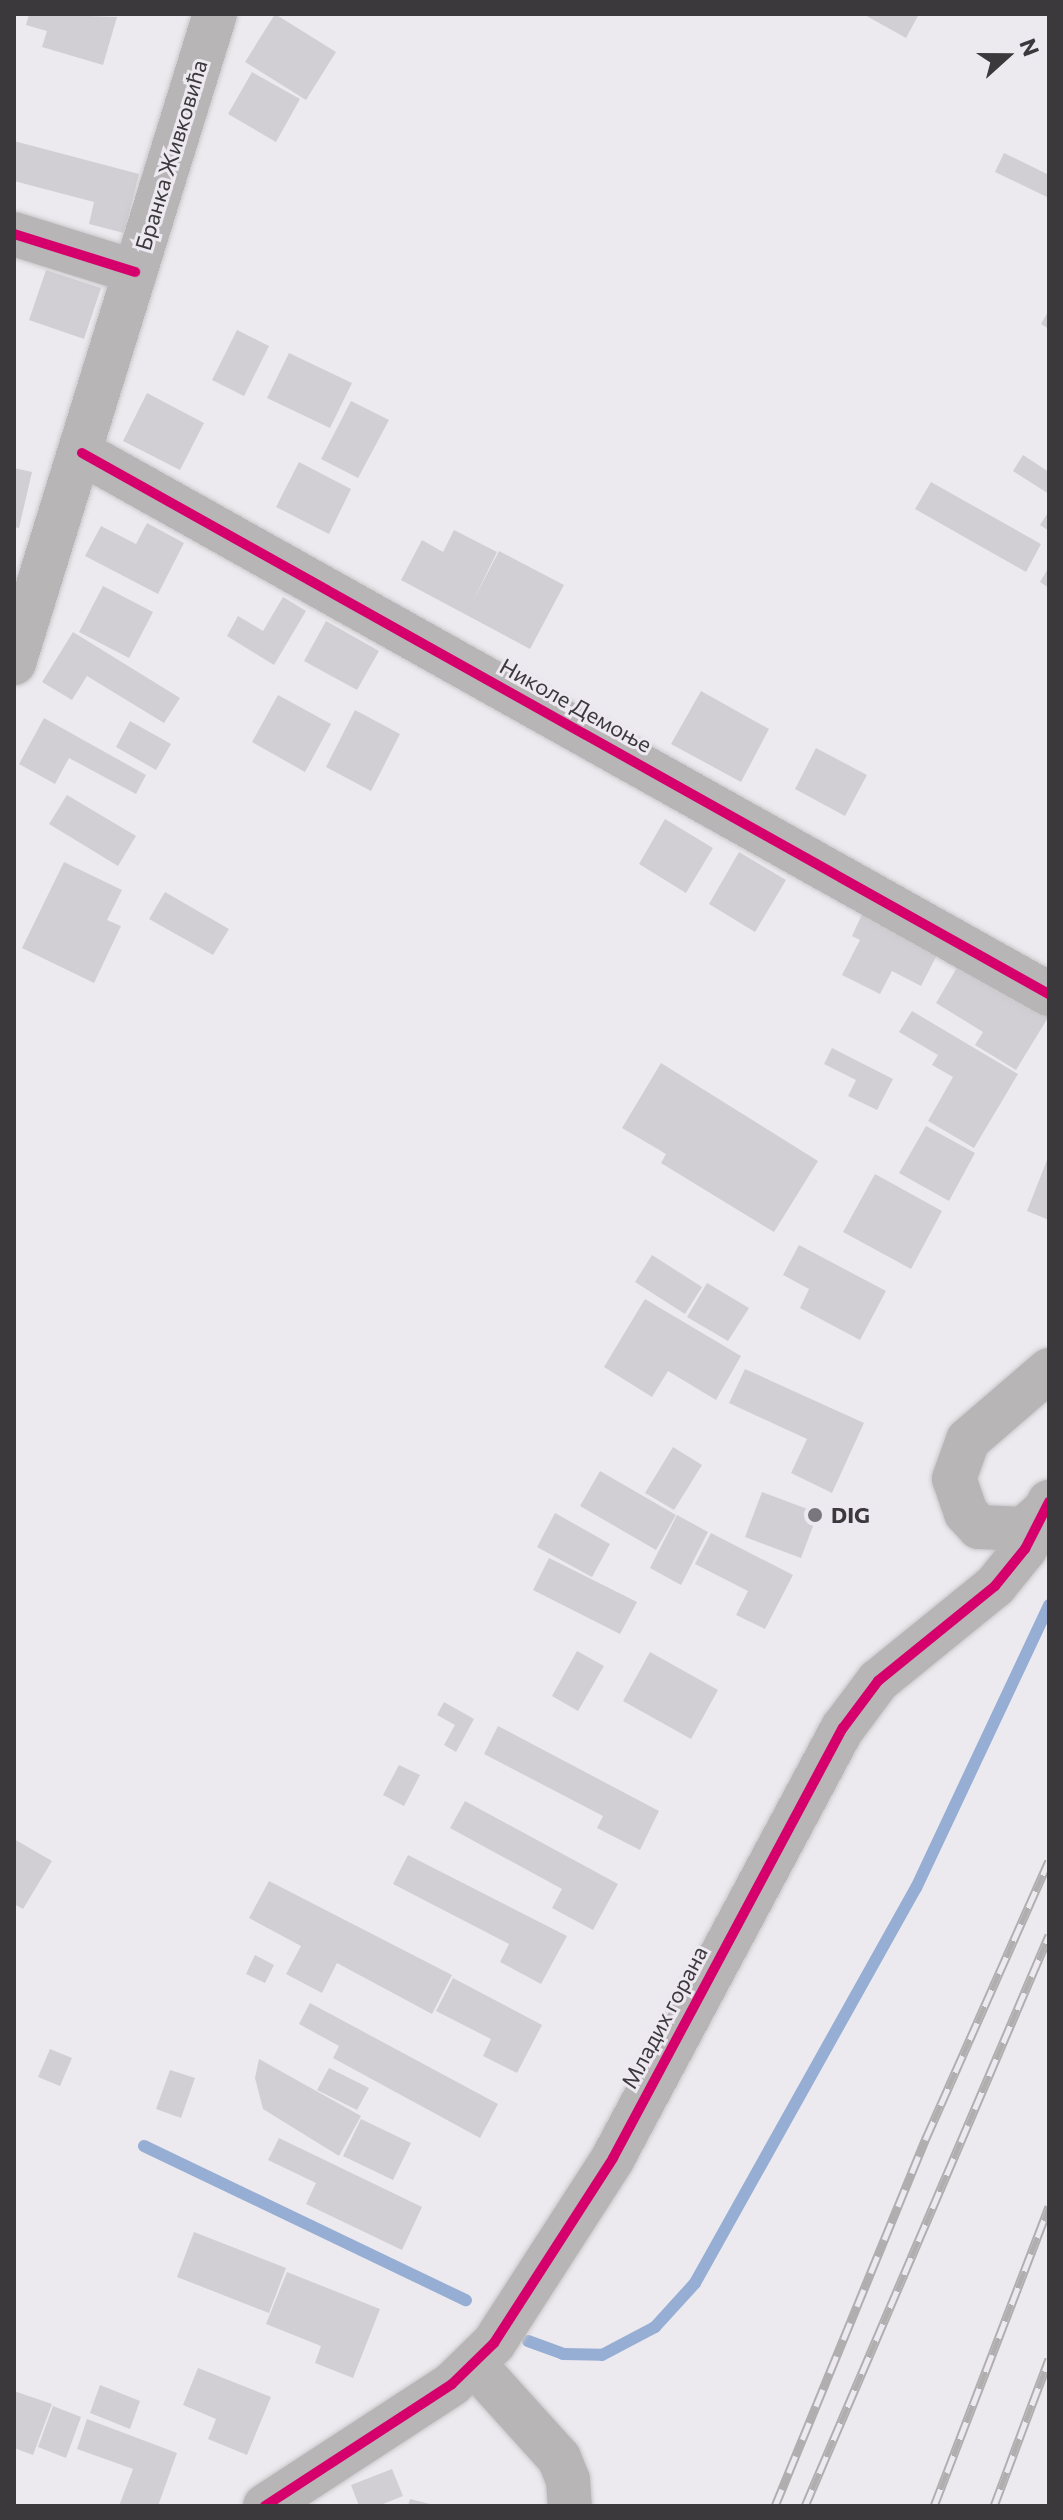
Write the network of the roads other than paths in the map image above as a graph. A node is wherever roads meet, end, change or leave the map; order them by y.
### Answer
1 (215, 14) edge
2 (14, 234) edge
3 (135, 272) junction
4 (82, 453) junction
5 (31, 556) edge
6 (14, 663) edge
7 (1049, 994) edge
8 (1049, 1370) edge
9 (1047, 1505) edge
10 (474, 2364) junction
11 (265, 2506) edge
12 (570, 2506) edge

1 - 3 street, Бранка Живковића
2 - 3 street
3 - 4 street, Бранка Живковића
4 - 5 street, Бранка Живковића
4 - 7 street, Николе Демоње
5 - 6 street, Бранка Живковића
8 - 9 street
9 - 10 street, Младих горана
10 - 11 street, Младих горана
10 - 12 street

